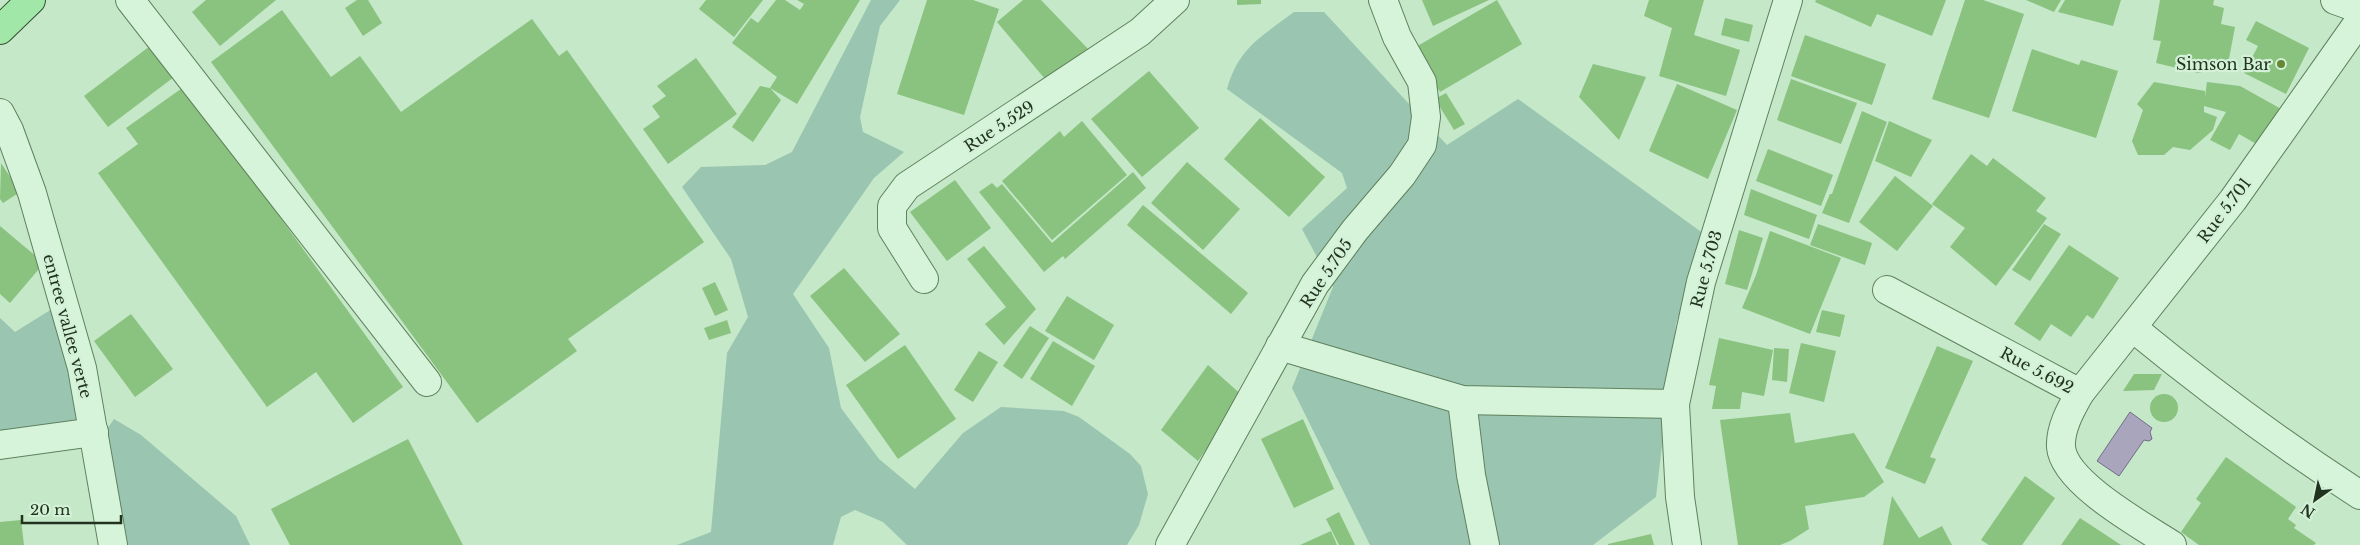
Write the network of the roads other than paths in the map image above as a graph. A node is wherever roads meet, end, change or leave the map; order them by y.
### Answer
1 (130, 0) edge
2 (1175, 0) edge
3 (1384, 0) edge
4 (1788, 0) edge
5 (2335, 0) edge
6 (22, 3) edge
7 (2360, 9) edge
8 (2360, 20) edge
9 (0, 30) edge
10 (0, 114) edge
11 (924, 279) dead end
12 (1887, 290) dead end
13 (2133, 328) junction
14 (1280, 346) junction
15 (426, 382) dead end
16 (2080, 393) junction
17 (1462, 400) junction
18 (1674, 404) junction
19 (94, 432) junction
20 (0, 445) edge
21 (2360, 495) edge
22 (113, 545) edge
23 (1170, 545) edge
24 (1485, 545) edge
25 (1687, 545) edge
26 (2172, 545) edge

1 - 15 street
2 - 11 street, Rue 5.529
3 - 14 street, Rue 5.705
4 - 18 street, Rue 5.703
5 - 7 street
6 - 9 main road
8 - 13 street, Rue 5.701
10 - 19 street, entree vallee verte
12 - 16 street, Rue 5.692
13 - 16 street, Rue 5.701
13 - 21 street
14 - 17 street
14 - 23 street, Rue 5.705
16 - 26 street, Rue 5.692
17 - 18 street
17 - 24 street
18 - 25 street, Rue 5.703
19 - 20 street
19 - 22 street, entree vallee verte

